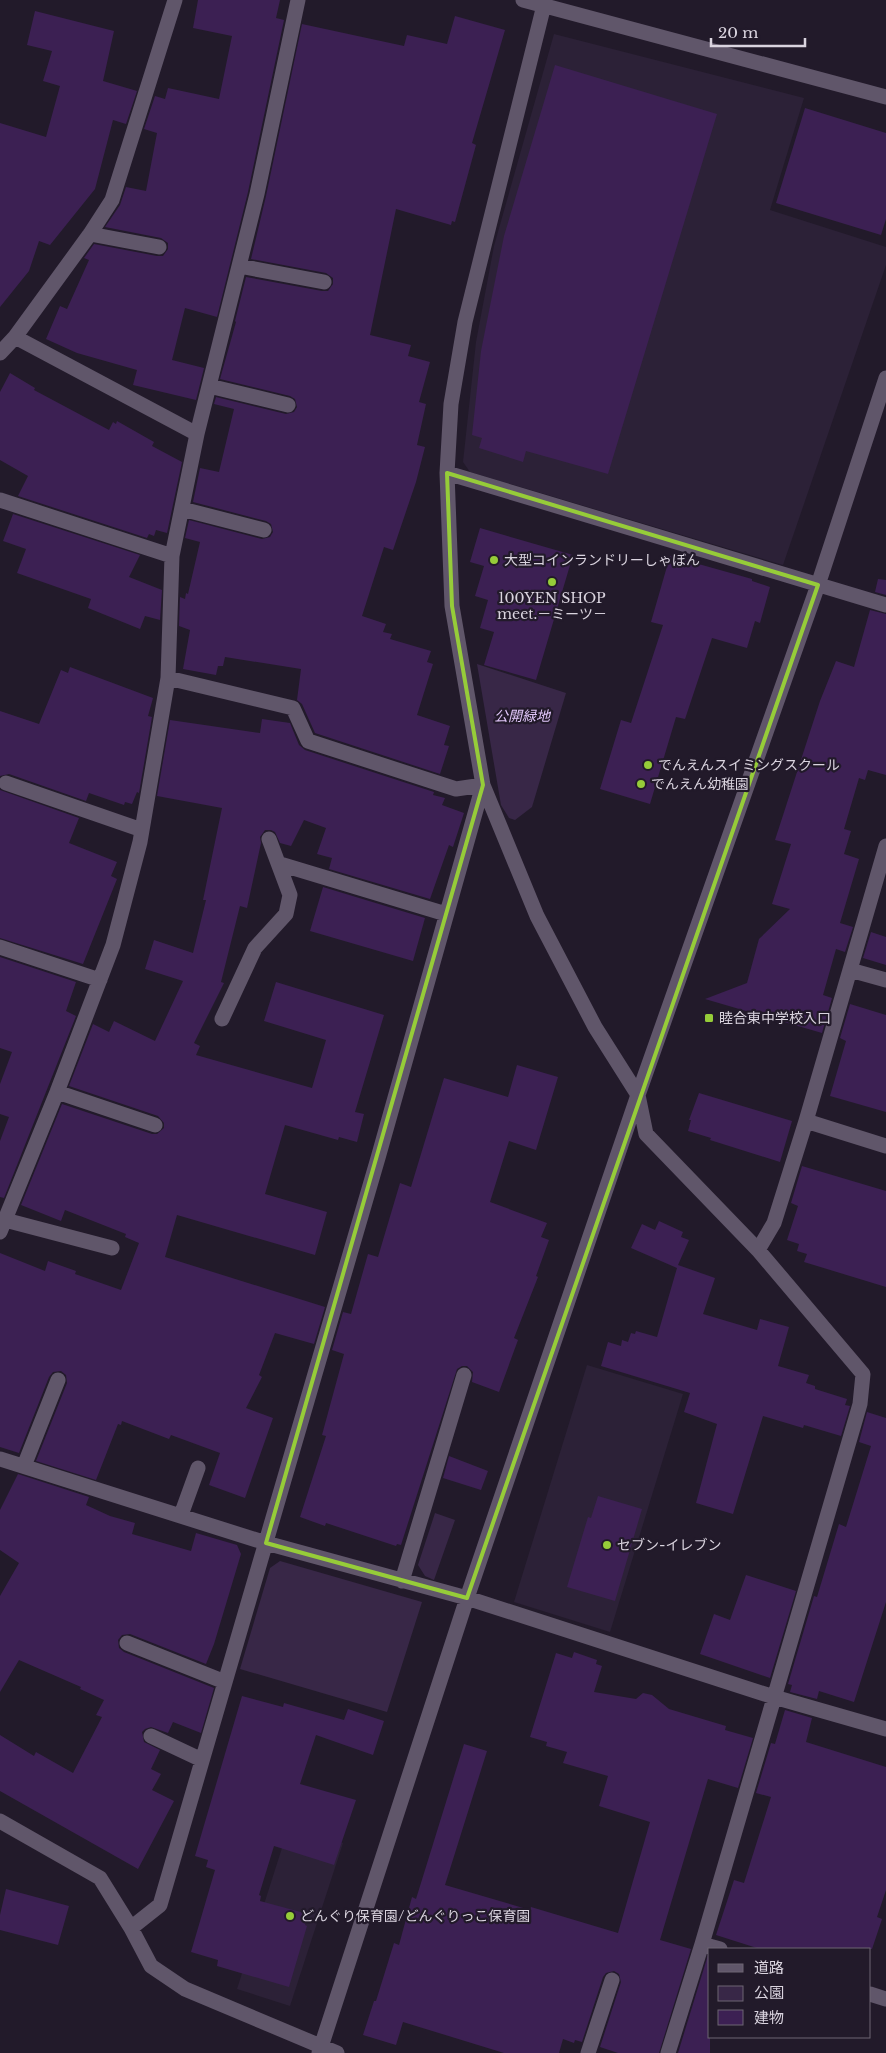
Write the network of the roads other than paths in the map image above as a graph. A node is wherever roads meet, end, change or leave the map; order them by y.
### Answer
1 (175, 0) edge
2 (298, 0) edge
3 (523, 0) edge
4 (544, 5) junction
5 (886, 97) edge
6 (90, 234) junction
7 (159, 247) dead end
8 (239, 266) junction
9 (324, 282) dead end
10 (15, 337) junction
11 (0, 353) edge
12 (886, 378) edge
13 (210, 386) junction
14 (288, 406) dead end
15 (198, 434) junction
16 (447, 473) junction
17 (0, 500) edge
18 (182, 509) junction
19 (264, 530) dead end
20 (172, 556) junction
21 (818, 585) junction
22 (886, 606) edge
23 (168, 678) junction
24 (6, 783) dead end
25 (483, 785) junction
26 (142, 830) junction
27 (269, 839) dead end
28 (886, 846) edge
29 (280, 864) junction
30 (446, 914) junction
31 (0, 947) edge
32 (850, 970) junction
33 (100, 980) junction
34 (886, 980) edge
35 (222, 1019) dead end
36 (57, 1092) junction
37 (638, 1095) junction
38 (806, 1121) junction
39 (155, 1125) dead end
40 (886, 1146) edge
41 (3, 1226) edge
42 (112, 1248) dead end
43 (758, 1250) junction
44 (464, 1375) dead end
45 (58, 1380) dead end
46 (0, 1458) edge
47 (24, 1466) junction
48 (198, 1468) dead end
49 (181, 1515) junction
50 (266, 1543) junction
51 (402, 1581) junction
52 (467, 1598) junction
53 (127, 1643) dead end
54 (225, 1682) junction
55 (774, 1697) junction
56 (886, 1729) edge
57 (151, 1736) dead end
58 (202, 1760) junction
59 (0, 1821) edge
60 (131, 1928) junction
61 (702, 1944) junction
62 (716, 1948) edge
63 (612, 1980) dead end
64 (871, 1994) edge
65 (886, 1999) edge
66 (320, 2050) edge
67 (337, 2053) edge
68 (588, 2053) edge
69 (668, 2053) edge

1 - 6 street
2 - 8 street
3 - 4 street
4 - 5 street
4 - 16 street
6 - 7 street
6 - 10 street
8 - 9 street
8 - 13 street
10 - 11 street
10 - 15 street
12 - 21 street
13 - 14 street
13 - 15 street
15 - 18 street
16 - 21 street
16 - 25 street
17 - 20 street
18 - 19 street
18 - 20 street
20 - 23 street
21 - 22 street
21 - 37 street
23 - 25 street
23 - 26 street
24 - 26 street
25 - 30 street
25 - 37 street
26 - 33 street
27 - 29 street
28 - 32 street
29 - 30 street
29 - 35 street
30 - 50 street
31 - 33 street
32 - 34 street
32 - 38 street
33 - 36 street
36 - 39 street
36 - 41 street
37 - 43 street
37 - 52 street
38 - 40 street
38 - 43 street
41 - 42 street
43 - 55 street
44 - 51 street
45 - 47 street
46 - 47 street
47 - 49 street
48 - 49 street
49 - 50 street
50 - 51 street
50 - 54 street
51 - 52 street
52 - 55 street
52 - 66 street
53 - 54 street
54 - 58 street
55 - 56 street
55 - 61 street
57 - 58 street
58 - 60 street
59 - 60 street
60 - 66 street
61 - 62 street
61 - 69 street
63 - 68 street
64 - 65 street
66 - 67 street

